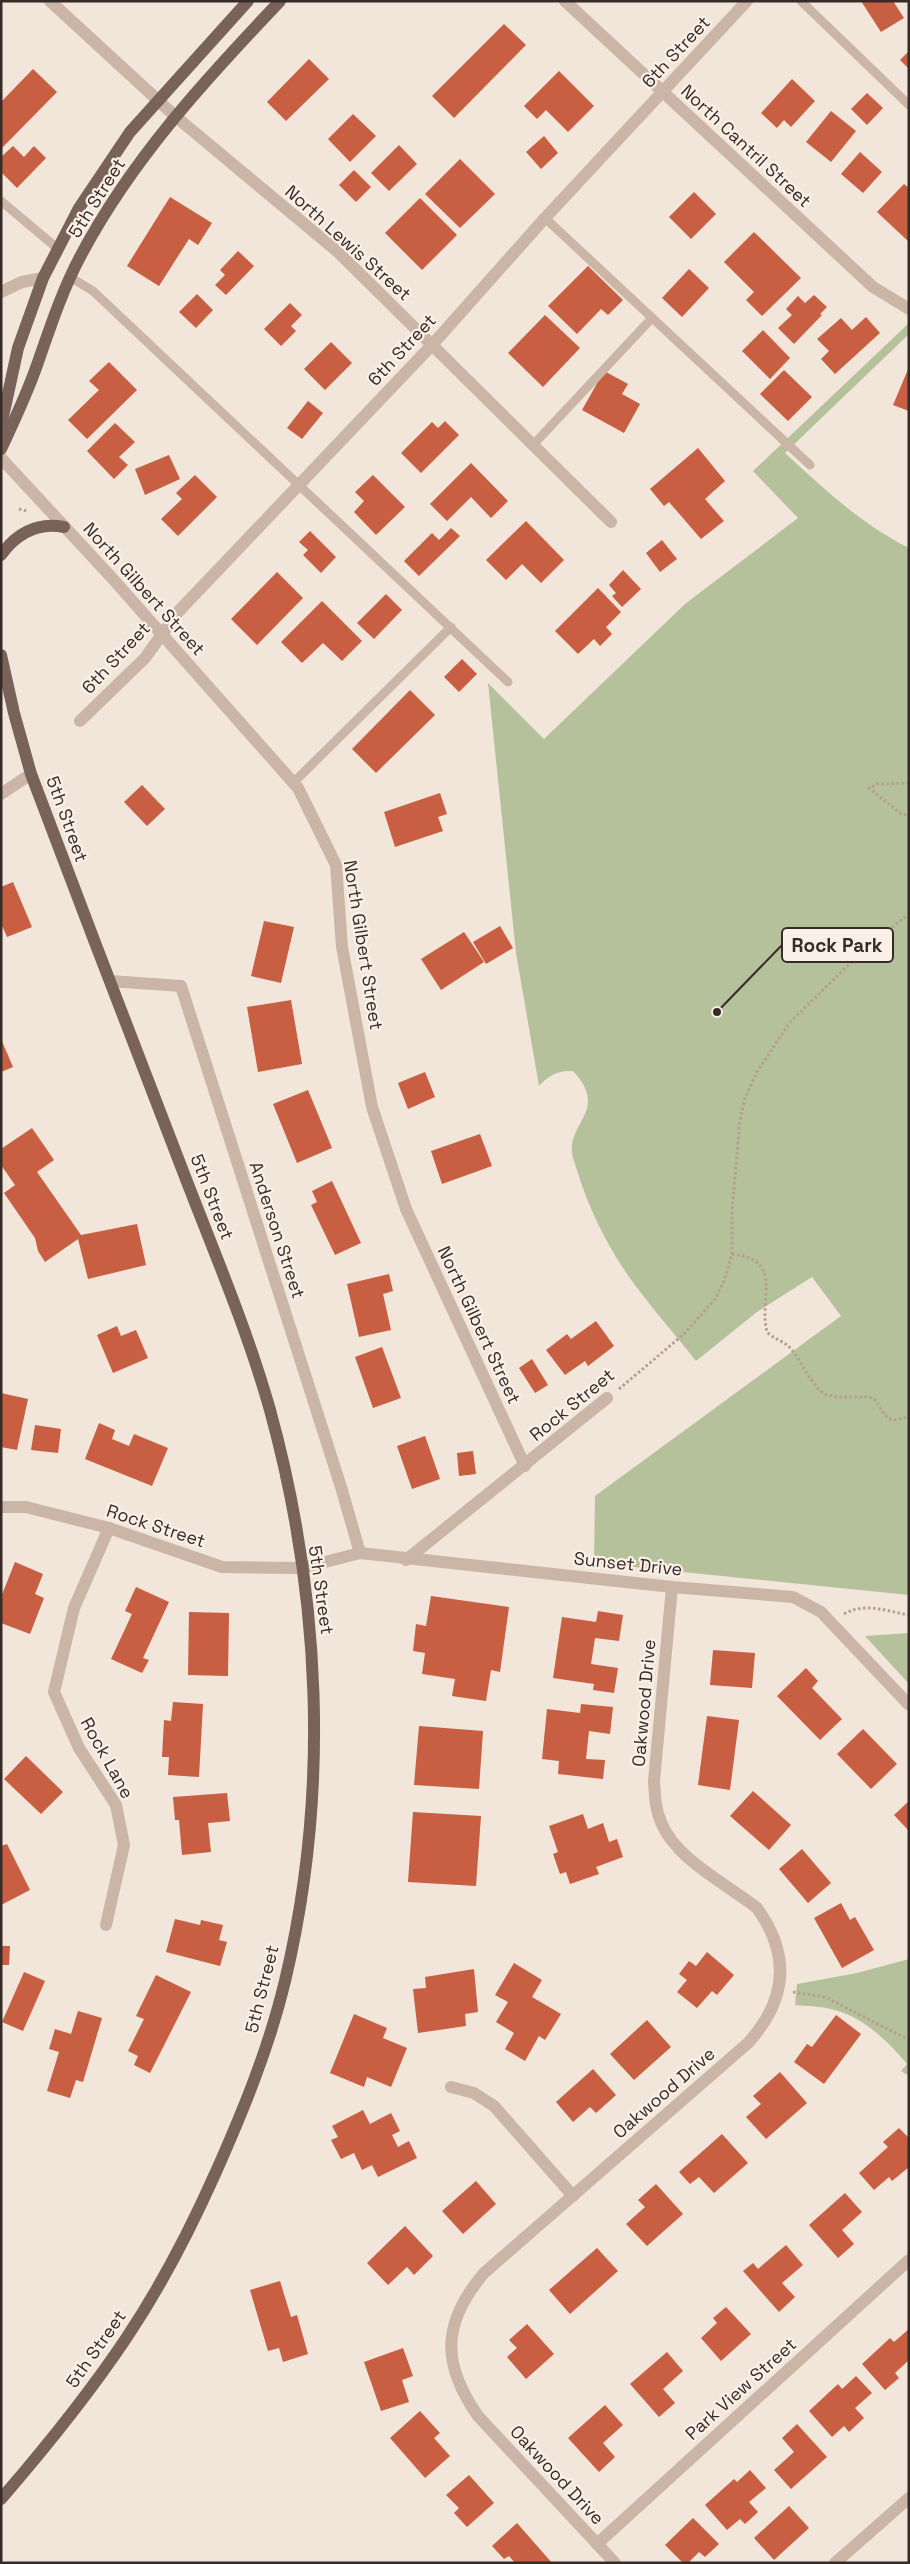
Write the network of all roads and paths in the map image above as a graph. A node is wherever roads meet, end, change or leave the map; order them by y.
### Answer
1 (50, 1) edge
2 (248, 1) edge
3 (280, 1) edge
4 (565, 1) edge
5 (747, 1) edge
6 (801, 1) edge
7 (663, 92) junction
8 (157, 100) junction
9 (909, 104) edge
10 (175, 116) junction
11 (1, 201) edge
12 (545, 218) junction
13 (58, 249) junction
14 (70, 277) junction
15 (44, 278) junction
16 (1, 292) edge
17 (909, 309) edge
18 (652, 318) junction
19 (432, 345) junction
20 (1, 426) edge
21 (533, 445) junction
22 (1, 449) edge
23 (1, 458) edge
24 (810, 465) dead end
25 (300, 484) junction
26 (611, 522) dead end
27 (64, 527) junction
28 (1, 555) edge
29 (451, 627) junction
30 (162, 634) junction
31 (1, 655) edge
32 (508, 682) dead end
33 (80, 721) dead end
34 (32, 774) junction
35 (293, 783) junction
36 (909, 783) edge
37 (1, 794) edge
38 (909, 816) edge
39 (909, 914) edge
40 (110, 980) junction
41 (732, 1254) junction
42 (607, 1398) joint
43 (909, 1416) edge
44 (525, 1466) junction
45 (1, 1507) edge
46 (109, 1528) junction
47 (360, 1553) junction
48 (406, 1560) junction
49 (302, 1568) junction
50 (672, 1587) junction
51 (909, 1615) edge
52 (832, 1624) junction
53 (909, 1705) edge
54 (106, 1925) dead end
55 (778, 1990) junction
56 (909, 2040) edge
57 (451, 2087) dead end
58 (573, 2196) junction
59 (909, 2260) edge
60 (909, 2498) edge
61 (1, 2499) edge
62 (597, 2544) junction
63 (615, 2563) edge
64 (835, 2563) edge

1 - 8 street, North Lewis Street
2 - 8 main road, 5th Street
3 - 10 main road, 5th Street
4 - 7 street, North Cantril Street
5 - 7 street, 6th Street
6 - 9 lane
7 - 12 street, 6th Street
7 - 17 street, North Cantril Street
8 - 10 street, North Lewis Street
8 - 13 main road, 5th Street
10 - 14 main road, 5th Street
10 - 19 street, North Lewis Street
11 - 13 lane
12 - 18 lane
12 - 19 street, 6th Street
13 - 15 main road, 5th Street
14 - 22 main road, 5th Street
14 - 25 lane
15 - 16 street
15 - 20 main road, 5th Street
18 - 21 lane
18 - 24 lane
19 - 21 street, North Lewis Street
19 - 25 street, 6th Street
21 - 26 street, North Lewis Street
23 - 27 street, North Gilbert Street
25 - 29 lane
25 - 30 street, 6th Street
27 - 28 main road
27 - 30 street, North Gilbert Street
29 - 32 lane
29 - 35 lane
30 - 33 street, 6th Street
30 - 35 street, North Gilbert Street
31 - 34 main road, 5th Street
34 - 37 street
34 - 40 main road, 5th Street
35 - 44 street, North Gilbert Street
36 - 38 path
39 - 41 path, Rock Street
40 - 47 street, Anderson Street
40 - 49 main road, 5th Street
41 - 42 path, Rock Street
41 - 43 path
42 - 44 street, Rock Street
44 - 48 street, Rock Street
45 - 46 street, Rock Street
46 - 49 street, Rock Street
46 - 54 street, Rock Lane
47 - 48 street, Sunset Drive
47 - 49 street, Sunset Drive
48 - 50 street, Sunset Drive
49 - 61 main road, 5th Street
50 - 52 street, Sunset Drive
50 - 55 street, Oakwood Drive
51 - 52 path
52 - 53 street, Sunset Drive
55 - 56 path
55 - 58 street, Oakwood Drive
57 - 58 street
58 - 62 street, Oakwood Drive
59 - 62 street, Park View Street
60 - 64 street
62 - 63 street, Oakwood Drive

